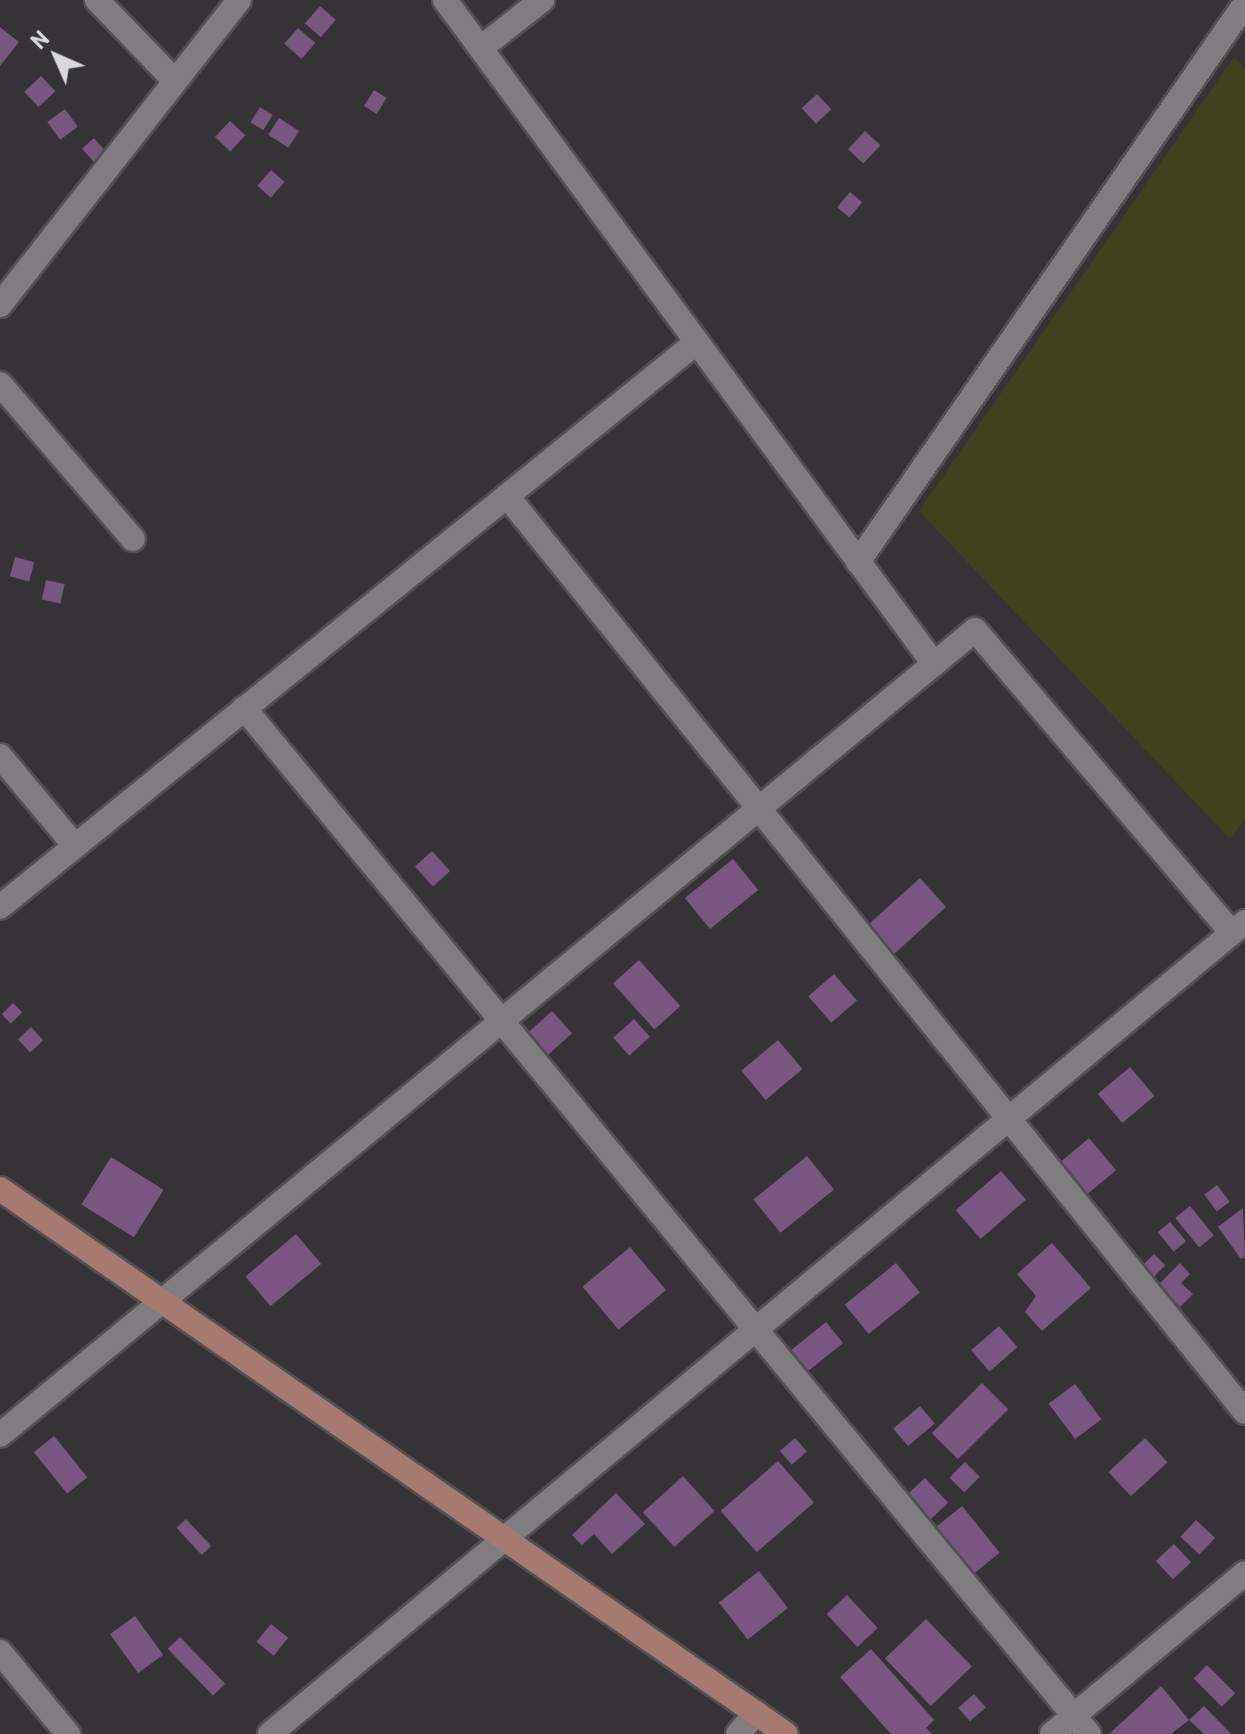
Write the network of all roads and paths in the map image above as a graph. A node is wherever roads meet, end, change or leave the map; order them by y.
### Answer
1 (97, 0) edge
2 (239, 0) edge
3 (445, 0) edge
4 (542, 0) edge
5 (1245, 4) edge
6 (481, 48) junction
7 (175, 81) junction
8 (0, 305) edge
9 (697, 342) junction
10 (0, 384) edge
11 (507, 496) junction
12 (133, 539) dead end
13 (858, 562) junction
14 (934, 664) junction
15 (244, 708) junction
16 (0, 756) edge
17 (759, 809) junction
18 (75, 846) junction
19 (0, 907) edge
20 (1238, 927) edge
21 (501, 1021) junction
22 (1009, 1119) junction
23 (0, 1189) edge
24 (160, 1303) junction
25 (755, 1330) junction
26 (1245, 1412) edge
27 (0, 1435) edge
28 (503, 1539) junction
29 (1245, 1573) edge
30 (0, 1652) edge
31 (756, 1713) junction
32 (1081, 1725) edge
33 (68, 1734) edge
34 (270, 1734) edge
35 (738, 1734) edge
36 (786, 1734) edge
37 (1052, 1734) edge

1 - 7 street
2 - 7 street
3 - 6 street
4 - 6 street
5 - 13 street
6 - 9 street
7 - 8 street
9 - 11 street
9 - 13 street
10 - 12 street
11 - 15 street
11 - 17 street
13 - 14 street
14 - 17 street
14 - 20 street
15 - 18 street
15 - 21 street
16 - 18 street
17 - 21 street
17 - 22 street
18 - 19 street
20 - 22 street
21 - 24 street
21 - 25 street
22 - 25 street
22 - 26 street
23 - 24 main road
24 - 27 street
24 - 28 main road
25 - 28 street
25 - 32 street
28 - 31 main road
28 - 34 street
29 - 32 street
30 - 33 street
31 - 35 street
31 - 36 main road
32 - 37 street

